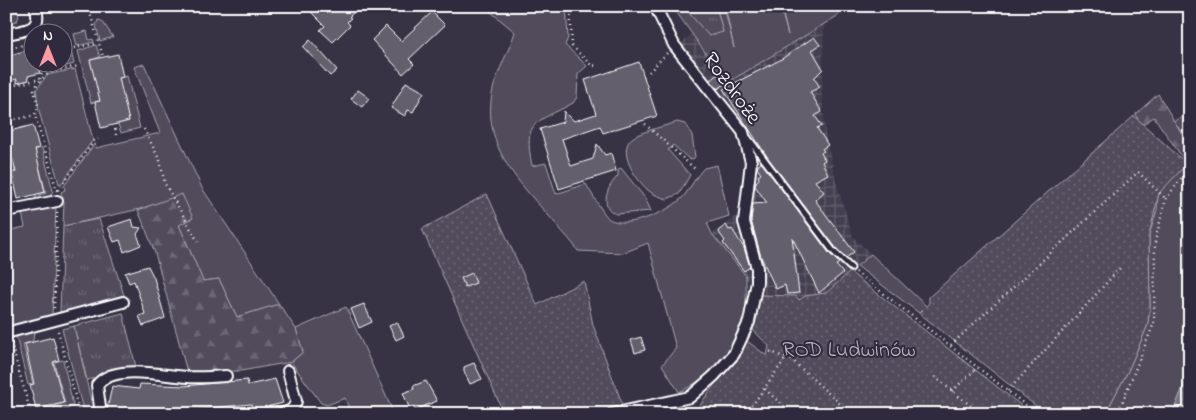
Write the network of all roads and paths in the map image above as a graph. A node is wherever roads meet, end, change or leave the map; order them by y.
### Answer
1 (35, 6) edge
2 (88, 6) edge
3 (112, 6) edge
4 (570, 6) edge
5 (656, 6) edge
6 (106, 12) dead end
7 (6, 34) edge
8 (98, 43) junction
9 (22, 45) edge
10 (74, 48) dead end
11 (6, 49) edge
12 (670, 50) dead end
13 (103, 57) dead end
14 (78, 66) dead end
15 (597, 66) dead end
16 (42, 72) edge
17 (649, 72) dead end
18 (40, 79) junction
19 (6, 88) edge
20 (35, 115) junction
21 (6, 122) edge
22 (115, 124) dead end
23 (645, 124) dead end
24 (144, 130) dead end
25 (743, 132) junction
26 (116, 135) dead end
27 (98, 139) dead end
28 (1190, 166) edge
29 (696, 170) dead end
30 (6, 176) edge
31 (1166, 199) junction
32 (58, 201) joint
33 (11, 209) edge
34 (200, 245) dead end
35 (1121, 267) dead end
36 (851, 268) joint
37 (880, 290) junction
38 (878, 294) dead end
39 (123, 302) dead end
40 (55, 321) junction
41 (7, 333) edge
42 (951, 345) junction
43 (768, 352) dead end
44 (786, 358) junction
45 (978, 367) junction
46 (288, 371) dead end
47 (226, 376) dead end
48 (935, 377) dead end
49 (765, 389) junction
50 (952, 391) junction
51 (1008, 391) junction
52 (31, 414) edge
53 (66, 414) edge
54 (101, 414) edge
55 (281, 414) edge
56 (612, 414) edge
57 (746, 414) edge
58 (792, 414) edge
59 (851, 414) edge
60 (981, 414) edge
61 (1037, 414) edge
62 (1114, 414) edge

1 - 7 street
2 - 8 path
3 - 6 path
4 - 15 path
5 - 25 street, Rozdroże
8 - 10 path
8 - 13 path
9 - 11 path
12 - 17 path
14 - 18 path
16 - 18 path
18 - 19 path
18 - 20 path
20 - 21 path
20 - 27 path
22 - 26 path
23 - 29 path
24 - 34 path
25 - 36 lane
25 - 56 street, Rozdroże
28 - 31 path
30 - 33 path
31 - 42 path
31 - 62 path
32 - 33 street
32 - 40 path
35 - 51 path
36 - 37 path
37 - 38 path
37 - 42 path
39 - 40 street
40 - 41 street
40 - 53 path
41 - 52 path
42 - 45 path
43 - 44 path
44 - 49 path
44 - 59 path
45 - 50 path
45 - 51 path
46 - 55 street
47 - 54 street
48 - 50 path
49 - 57 path
49 - 58 path
50 - 60 path
51 - 61 path

